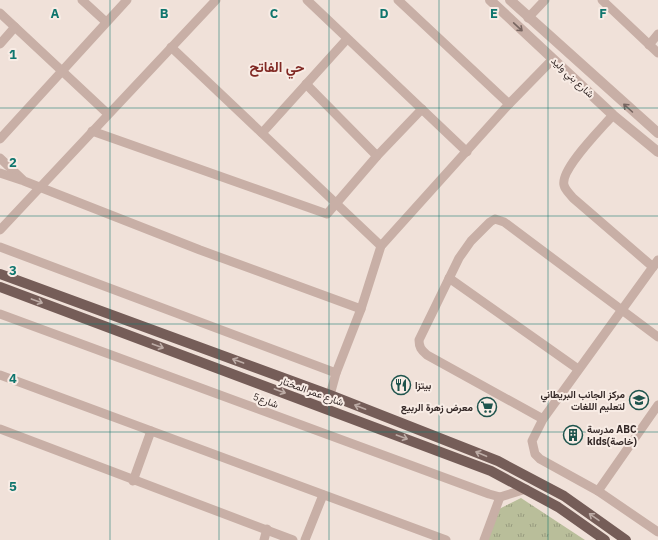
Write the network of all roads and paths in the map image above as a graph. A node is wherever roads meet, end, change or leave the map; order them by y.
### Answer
1 (82, 0) edge
2 (127, 0) edge
3 (216, 0) edge
4 (307, 0) edge
5 (398, 0) edge
6 (490, 0) edge
7 (510, 0) edge
8 (545, 0) edge
9 (602, 0) edge
10 (0, 12) edge
11 (528, 18) junction
12 (106, 22) junction
13 (15, 27) junction
14 (658, 34) edge
15 (347, 39) junction
16 (0, 44) edge
17 (649, 45) junction
18 (171, 47) junction
19 (658, 53) edge
20 (553, 59) junction
21 (63, 72) junction
22 (306, 84) junction
23 (509, 104) junction
24 (422, 109) junction
25 (108, 114) junction
26 (613, 115) junction
27 (92, 131) junction
28 (657, 131) edge
29 (262, 133) junction
30 (0, 139) edge
31 (646, 143) junction
32 (467, 152) junction
33 (658, 152) edge
34 (377, 156) junction
35 (0, 158) edge
36 (0, 173) edge
37 (24, 181) junction
38 (41, 188) junction
39 (335, 203) junction
40 (0, 230) edge
41 (381, 246) junction
42 (0, 247) edge
43 (655, 264) edge
44 (0, 274) edge
45 (449, 278) junction
46 (0, 287) edge
47 (361, 309) junction
48 (622, 311) junction
49 (0, 314) edge
50 (658, 337) edge
51 (578, 369) junction
52 (336, 373) junction
53 (0, 375) edge
54 (330, 395) junction
55 (658, 405) edge
56 (543, 418) junction
57 (0, 429) edge
58 (151, 431) junction
59 (133, 481) junction
60 (526, 489) junction
61 (598, 491) junction
62 (323, 495) junction
63 (500, 497) junction
64 (267, 529) junction
65 (658, 532) edge
66 (264, 540) edge
67 (294, 540) edge
68 (305, 540) edge
69 (446, 540) edge
70 (484, 540) edge
71 (605, 540) edge
72 (626, 540) edge

1 - 12 street
2 - 12 street
3 - 18 street
4 - 15 street
5 - 23 street
6 -> 20 street, شارع بني وليد
7 - 11 street, شارع بني وليد
8 - 11 street
9 - 17 street
10 - 13 street
28 -> 11 street, شارع بني وليد
12 - 21 street
13 - 16 street
13 - 21 street
14 - 17 street
15 - 22 street
15 - 24 street
17 - 19 street
18 - 25 street
18 - 29 street
20 - 23 street
20 - 26 street, شارع بني وليد
21 - 25 street
21 - 30 street
22 - 29 street
22 - 34 street
23 - 32 street
24 - 32 street
24 - 34 street
25 - 27 street
26 - 31 street, شارع بني وليد
26 - 43 street
27 - 38 street
27 - 39 street
28 - 31 street
29 - 39 street
31 - 33 street, شارع بني وليد
32 - 41 street
34 - 39 street
35 - 37 street
36 - 37 street
37 - 38 street
38 - 40 street
38 - 47 street
39 - 41 street
41 - 47 street
42 - 52 street
43 - 48 street
54 -> 44 main road
45 - 48 street
45 - 51 street
45 - 56 street
46 -> 60 main road, شارع عمر المختار
47 - 52 street
48 - 50 street
48 - 51 street
49 - 63 street, شارع5
51 - 56 street
52 - 54 street
53 - 58 street
72 -> 54 main road
55 - 61 street
56 - 61 street
57 - 59 street
58 - 59 street
58 - 62 street
59 - 64 street
60 - 63 street
60 - 71 main road, شارع عمر المختار
61 - 65 street
62 - 68 street
62 - 69 street
63 - 70 street
64 - 66 street
64 - 67 street

